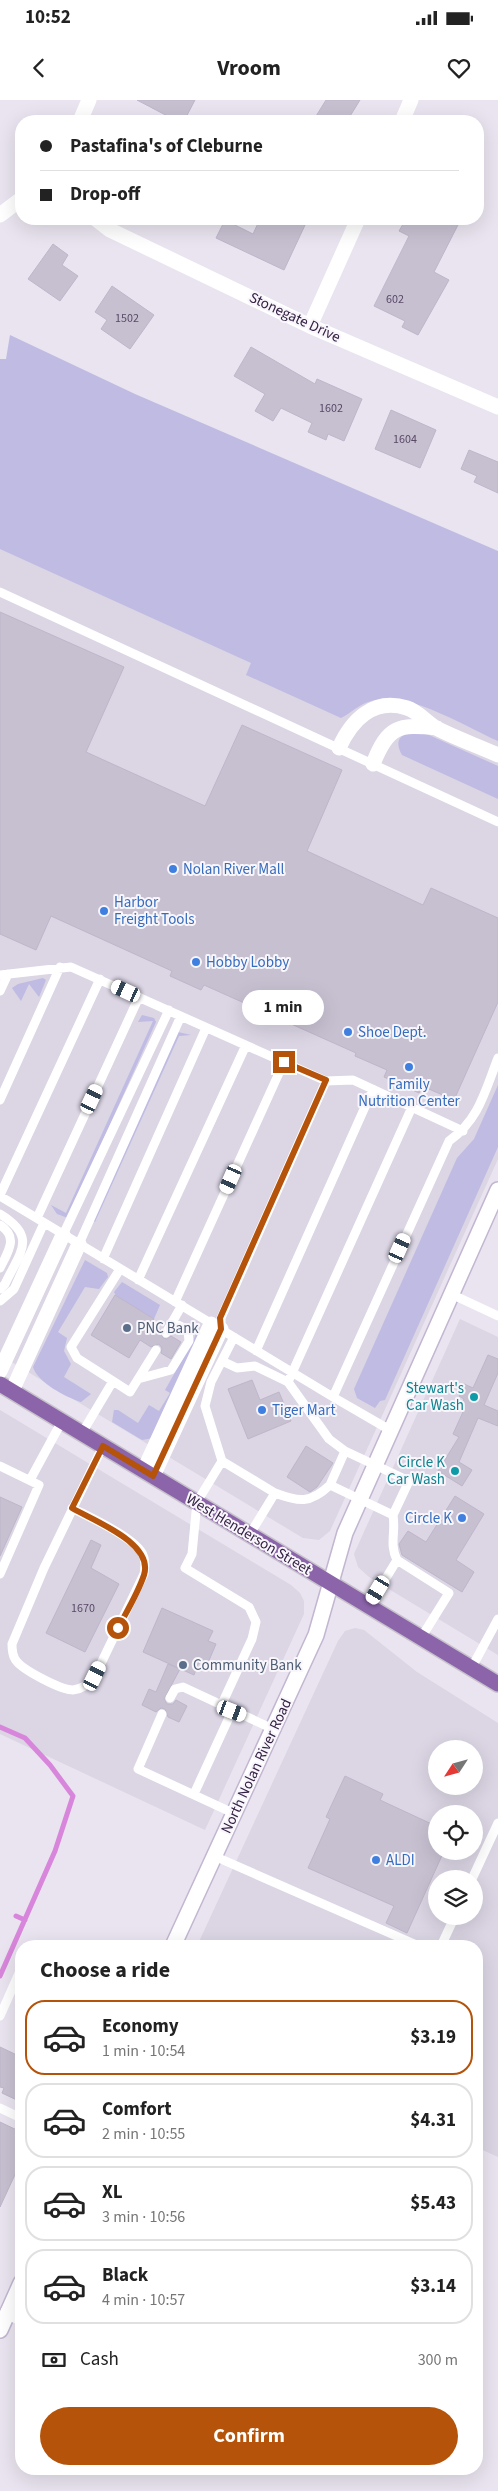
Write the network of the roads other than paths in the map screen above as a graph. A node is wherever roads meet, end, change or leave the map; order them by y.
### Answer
1 (89, 100) edge
2 (412, 100) edge
3 (83, 115) edge
4 (405, 115) edge
5 (15, 204) edge
6 (0, 215) edge
7 (104, 225) edge
8 (355, 225) edge
9 (310, 326) junction
10 (498, 407) edge
11 (0, 592) edge
12 (437, 728) junction
13 (338, 748) junction
14 (498, 755) edge
15 (373, 764) junction
16 (498, 822) edge
17 (60, 967) junction
18 (4, 974) edge
19 (100, 980) junction
20 (0, 991) edge
21 (139, 997) junction
22 (169, 1010) junction
23 (181, 1016) junction
24 (206, 1028) junction
25 (246, 1045) junction
26 (498, 1058) edge
27 (284, 1062) junction
28 (326, 1080) junction
29 (373, 1089) junction
30 (0, 1100) edge
31 (412, 1107) junction
32 (463, 1131) junction
33 (498, 1190) edge
34 (0, 1196) edge
35 (0, 1214) edge
36 (40, 1220) junction
37 (0, 1225) edge
38 (65, 1230) junction
39 (81, 1239) junction
40 (103, 1259) junction
41 (0, 1268) edge
42 (120, 1269) junction
43 (138, 1280) junction
44 (0, 1289) edge
45 (451, 1294) junction
46 (0, 1301) edge
47 (178, 1304) junction
48 (498, 1316) edge
49 (172, 1322) junction
50 (218, 1324) junction
51 (166, 1333) dead end
52 (234, 1338) junction
53 (156, 1350) dead end
54 (256, 1351) junction
55 (222, 1360) junction
56 (0, 1371) edge
57 (292, 1372) junction
58 (140, 1377) junction
59 (112, 1381) junction
60 (288, 1382) junction
61 (6, 1388) edge
62 (332, 1398) junction
63 (62, 1421) junction
64 (390, 1430) junction
65 (82, 1433) junction
66 (103, 1446) junction
67 (345, 1452) junction
68 (222, 1461) junction
69 (375, 1465) junction
70 (0, 1466) edge
71 (149, 1473) junction
72 (30, 1480) junction
73 (330, 1485) junction
74 (275, 1493) junction
75 (361, 1499) junction
76 (197, 1502) junction
77 (72, 1508) junction
78 (393, 1515) junction
79 (250, 1534) junction
80 (397, 1560) junction
81 (0, 1574) edge
82 (331, 1582) junction
83 (369, 1606) junction
84 (498, 1618) edge
85 (421, 1638) junction
86 (472, 1669) junction
87 (498, 1684) edge
88 (170, 1698) dead end
89 (221, 1706) junction
90 (232, 1711) junction
91 (162, 1714) dead end
92 (273, 1729) junction
93 (194, 1794) junction
94 (233, 1813) junction
95 (498, 1823) edge
96 (214, 1856) junction
97 (476, 1870) edge
98 (451, 1925) edge
99 (176, 1940) edge
100 (405, 1940) edge
101 (444, 1940) edge
102 (15, 1982) edge
103 (0, 2016) edge
104 (0, 2108) edge
105 (15, 2115) edge
106 (14, 2315) edge
107 (0, 2330) edge

1 - 3 street
2 - 4 street
5 - 6 street
7 - 9 street, Stonegate Drive
8 - 9 street
9 - 10 street, Stonegate Drive
11 - 13 lane
12 - 13 street
12 - 14 street
12 - 15 street
13 - 15 lane
15 - 16 lane
17 - 18 lane
17 - 19 lane
17 - 30 lane
18 - 20 lane
19 - 21 lane
19 - 34 lane
21 - 22 lane
21 - 36 lane
22 - 23 lane
22 - 38 lane
23 - 24 lane
23 - 39 lane
24 - 25 lane
24 - 40 lane
25 - 27 lane
25 - 43 lane
26 - 32 lane
27 - 28 lane
27 - 47 lane
28 - 29 lane
28 - 50 lane
29 - 31 lane
29 - 54 lane
31 - 32 lane
31 - 57 lane
32 - 62 lane
33 - 45 street, North Nolan River Road
34 - 36 lane
35 - 44 lane
36 - 38 lane
36 - 46 lane
37 - 41 lane
38 - 39 lane
38 - 56 street
39 - 40 lane
39 - 61 street
40 - 42 lane
42 - 43 lane
42 - 59 lane
43 - 47 lane
45 - 48 lane
45 - 64 street, North Nolan River Road
47 - 49 lane
47 - 50 lane
49 - 51 lane
49 - 58 lane
50 - 52 lane
50 - 71 street
52 - 54 lane
52 - 55 lane
53 - 58 lane
54 - 57 lane
55 - 60 lane
55 - 68 lane
57 - 60 lane
57 - 62 lane
58 - 59 lane
59 - 65 lane
60 - 67 lane
61 - 63 main road, West Henderson Street
62 - 64 lane
63 - 65 main road, West Henderson Street
63 - 72 lane
64 - 69 street, North Nolan River Road
65 - 66 main road, West Henderson Street
66 - 71 main road, West Henderson Street
66 - 77 lane
67 - 69 lane
67 - 73 lane
68 - 74 lane
68 - 76 lane
69 - 75 street, North Nolan River Road
69 - 78 lane
70 - 72 lane
71 - 76 main road, West Henderson Street
72 - 81 lane
73 - 74 lane
73 - 75 lane
74 - 79 lane
75 - 78 lane
75 - 82 street, North Nolan River Road
76 - 79 main road, West Henderson Street
76 - 89 lane
77 - 77 lane
78 - 80 lane
79 - 82 main road, West Henderson Street
80 - 83 lane
80 - 85 lane
82 - 83 main road, West Henderson Street
82 - 92 street, North Nolan River Road
83 - 85 main road, West Henderson Street
84 - 86 lane
85 - 86 main road, West Henderson Street
86 - 87 main road, West Henderson Street
88 - 89 lane
89 - 90 lane
90 - 92 lane
90 - 93 lane
91 - 93 lane
92 - 94 street, North Nolan River Road
93 - 94 lane
94 - 96 street, North Nolan River Road
95 - 97 lane
96 - 99 street, North Nolan River Road
96 - 100 lane
98 - 101 lane
102 - 103 lane
104 - 105 lane
106 - 107 street

